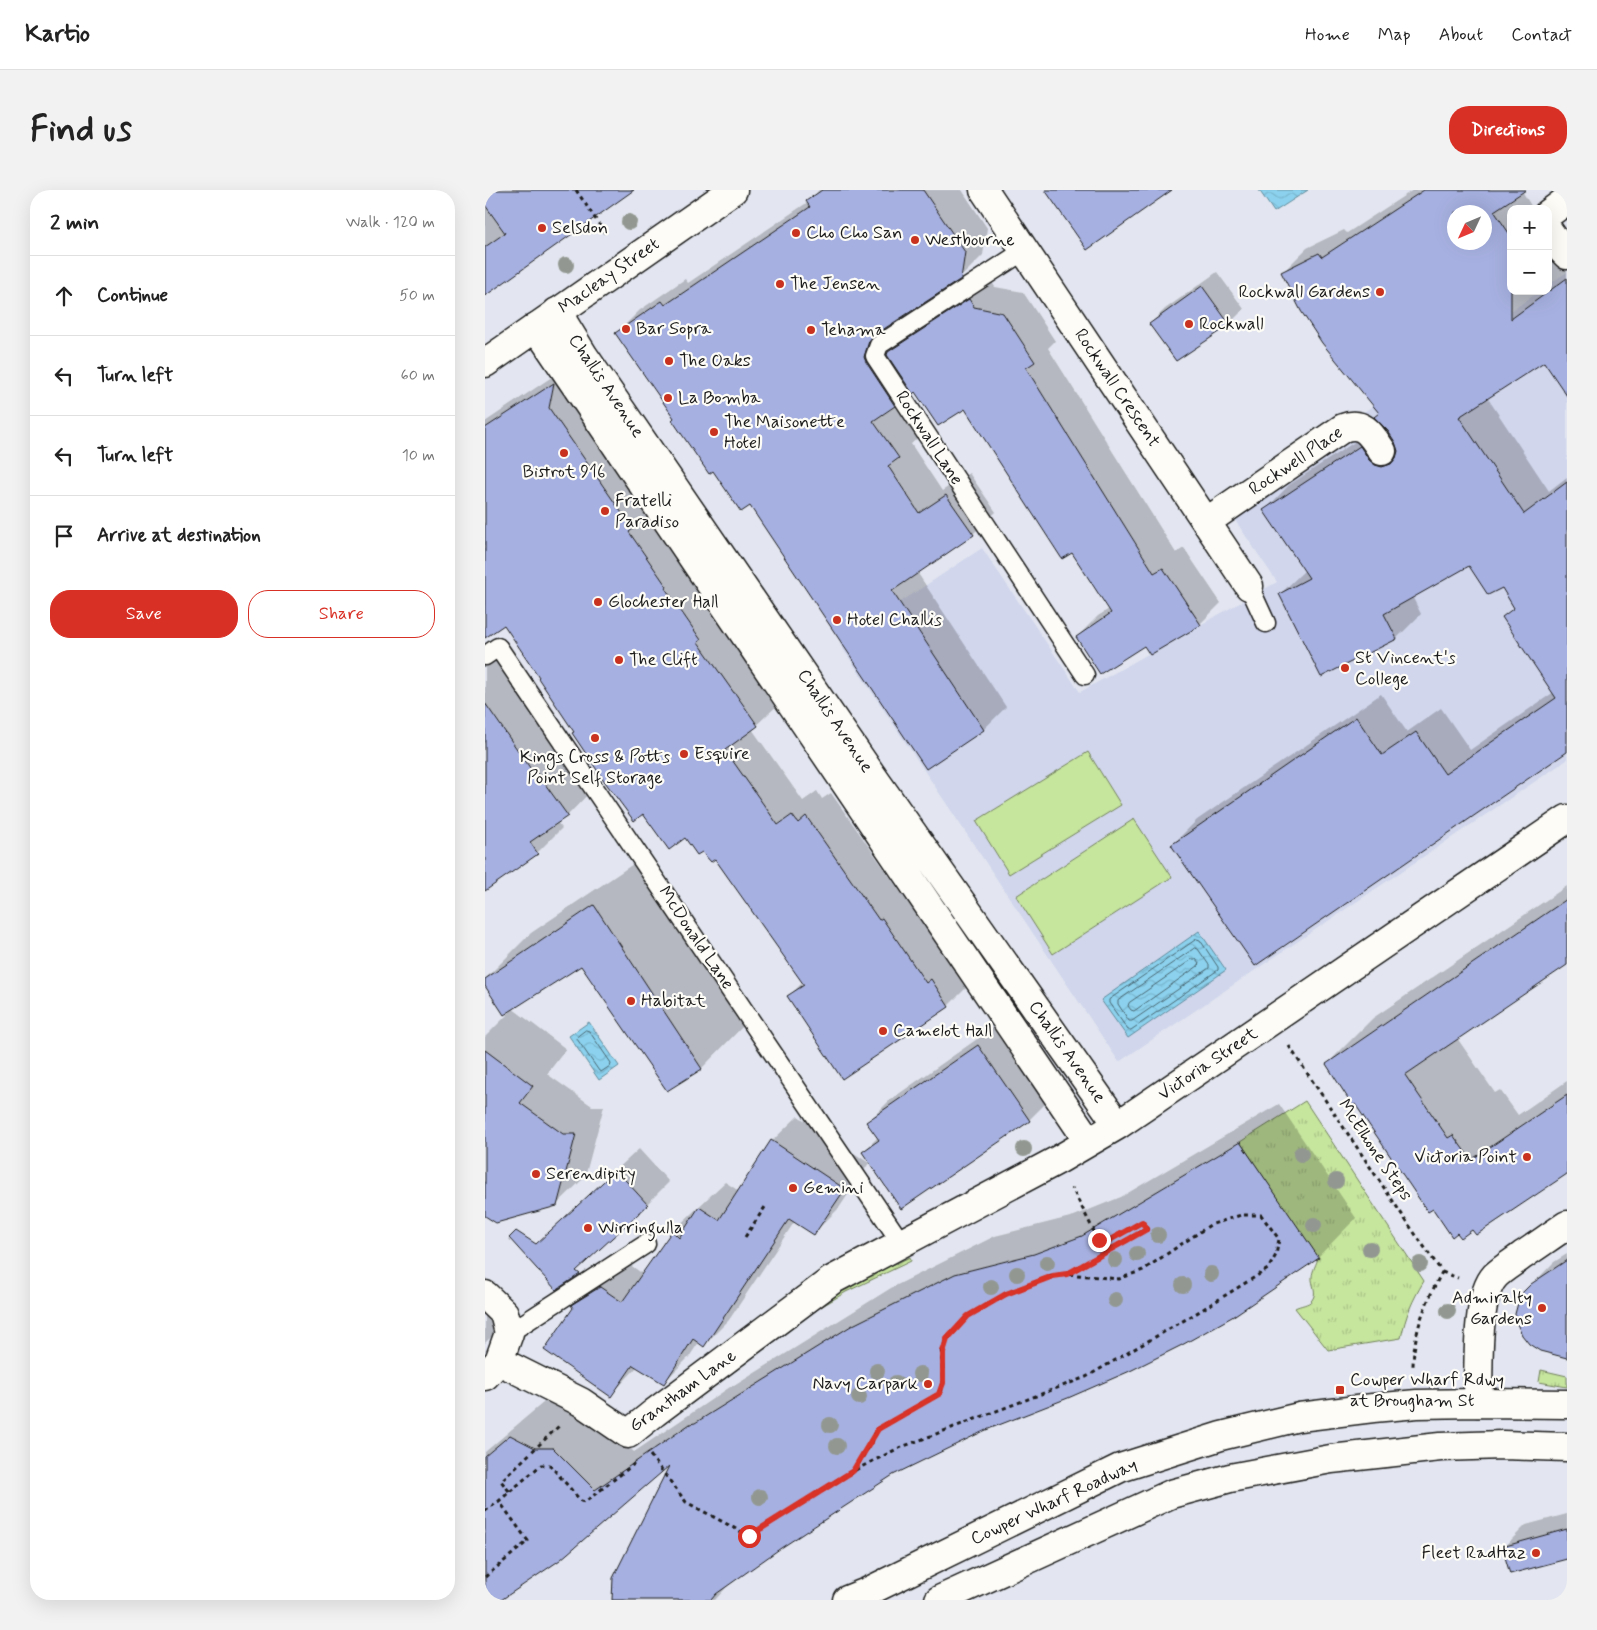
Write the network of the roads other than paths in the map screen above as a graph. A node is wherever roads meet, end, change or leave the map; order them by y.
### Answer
1 (733, 190) edge
2 (984, 190) edge
3 (1567, 200) edge
4 (1552, 211) edge
5 (1552, 236) edge
6 (1025, 250) junction
7 (1567, 254) edge
8 (546, 320) junction
9 (485, 363) edge
10 (1382, 451) dead end
11 (1206, 522) junction
12 (1249, 586) joint
13 (1266, 623) dead end
14 (485, 656) edge
15 (1085, 675) dead end
16 (871, 774) junction
17 (849, 789) junction
18 (1567, 818) edge
19 (1117, 1125) junction
20 (1089, 1142) junction
21 (1567, 1225) edge
22 (647, 1244) dead end
23 (902, 1244) junction
24 (832, 1280) joint
25 (485, 1295) edge
26 (509, 1333) junction
27 (492, 1368) edge
28 (1478, 1403) junction
29 (1567, 1404) edge
30 (1567, 1447) edge
31 (847, 1600) edge
32 (939, 1600) edge

1 - 8 street, Macleay Street
2 - 6 street, Rockwall Crescent
3 - 4 street
5 - 7 street
6 - 11 street, Rockwall Crescent
6 - 15 lane, Rockwall Lane
8 - 9 street, Macleay Street
8 - 16 street, Challis Avenue
8 - 17 street, Challis Avenue
10 - 11 street, Rockwell Place
11 - 12 street, Rockwall Crescent
12 - 13 lane
14 - 23 lane, McDonald Lane
16 - 17 lane
16 - 19 street, Challis Avenue
17 - 20 street, Challis Avenue
18 - 19 street, Victoria Street
19 - 20 street, Victoria Street
20 - 23 street, Victoria Street
21 - 28 street
22 - 26 lane
23 - 24 street, Victoria Street
24 - 27 street, Grantham Lane
25 - 26 street
26 - 27 street
28 - 29 street, Cowper Wharf Roadway
28 - 31 street, Cowper Wharf Roadway
30 - 32 street

